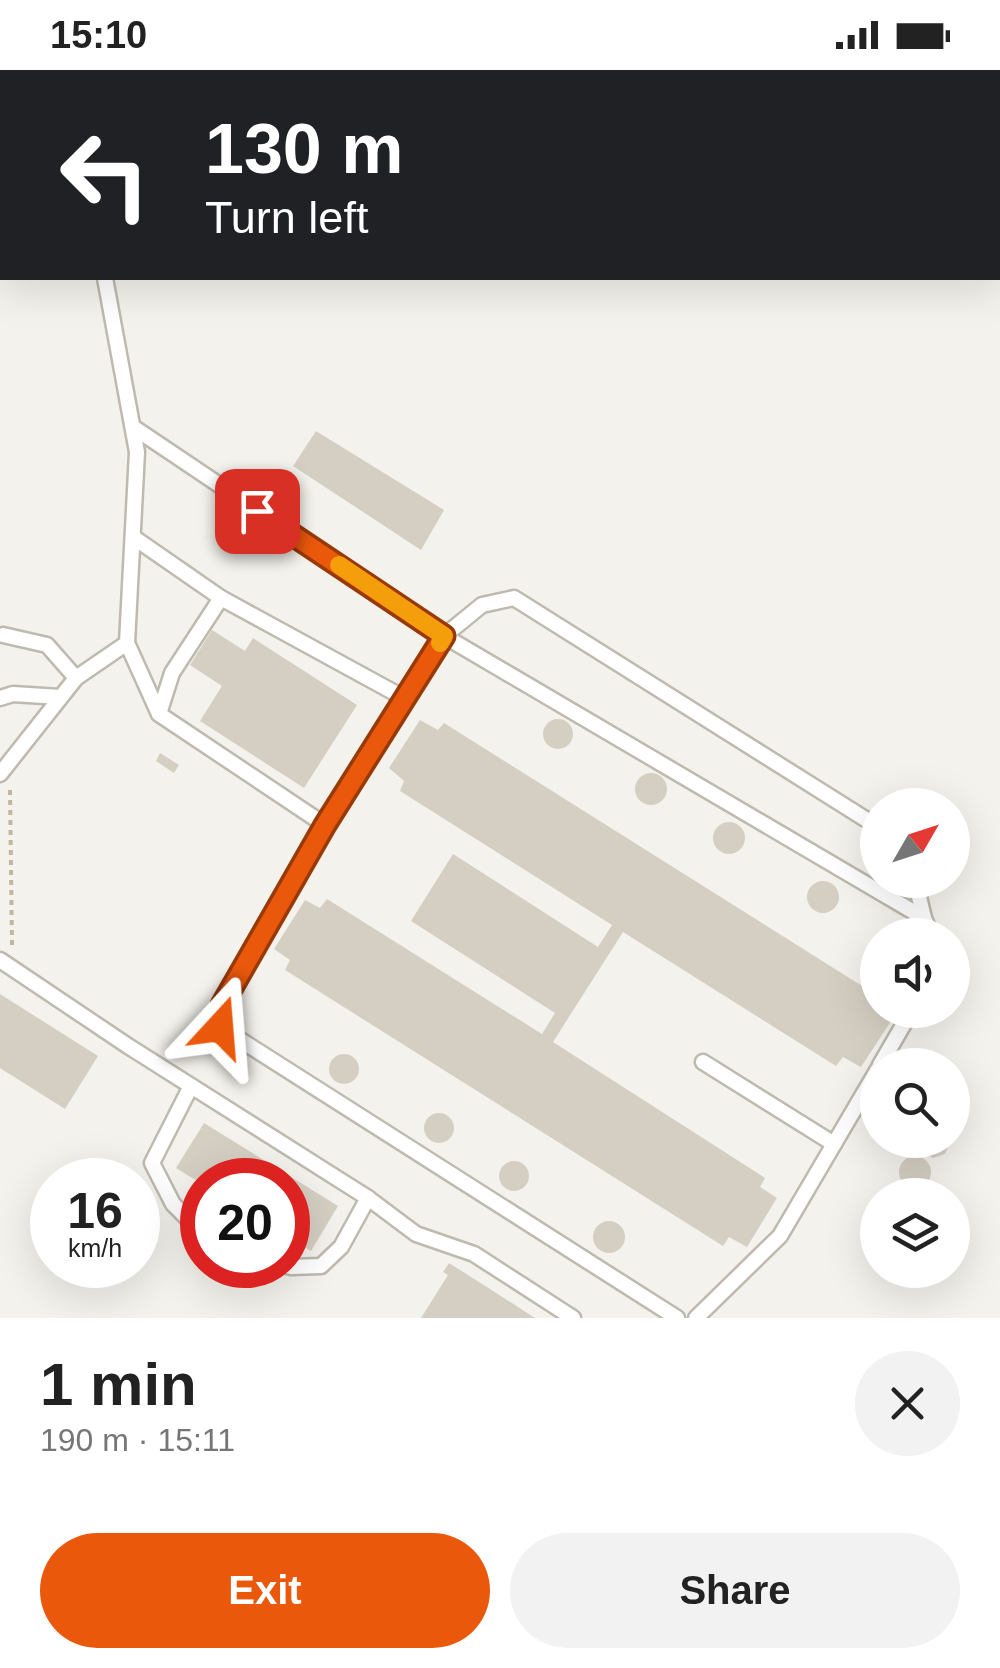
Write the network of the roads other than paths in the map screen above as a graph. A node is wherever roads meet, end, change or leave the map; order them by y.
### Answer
1 (105, 280) edge
2 (133, 427) junction
3 (133, 537) junction
4 (220, 598) junction
5 (3, 634) dead end
6 (444, 636) junction
7 (126, 643) junction
8 (76, 678) junction
9 (0, 698) edge
10 (60, 698) junction
11 (406, 699) junction
12 (159, 714) junction
13 (0, 774) edge
14 (860, 815) edge
15 (325, 825) junction
16 (920, 898) edge
17 (924, 918) joint
18 (6, 964) edge
19 (704, 1062) dead end
20 (191, 1086) junction
21 (860, 1098) edge
22 (834, 1144) junction
23 (368, 1198) junction
24 (180, 1211) edge
25 (310, 1266) edge
26 (573, 1318) edge
27 (677, 1318) edge
28 (696, 1318) edge

1 - 2 lane
2 - 3 lane
2 - 6 lane
3 - 4 lane
3 - 7 lane
4 - 11 lane
4 - 12 lane
5 - 8 lane
6 - 11 lane
6 - 14 lane
6 - 17 lane
7 - 8 lane
7 - 12 lane
8 - 10 lane
9 - 10 lane
10 - 13 lane
11 - 15 lane
12 - 15 lane
15 - 27 lane
16 - 17 lane
18 - 20 lane
19 - 22 lane
20 - 23 lane
20 - 24 lane
21 - 22 lane
22 - 28 lane
23 - 25 lane
23 - 26 lane

